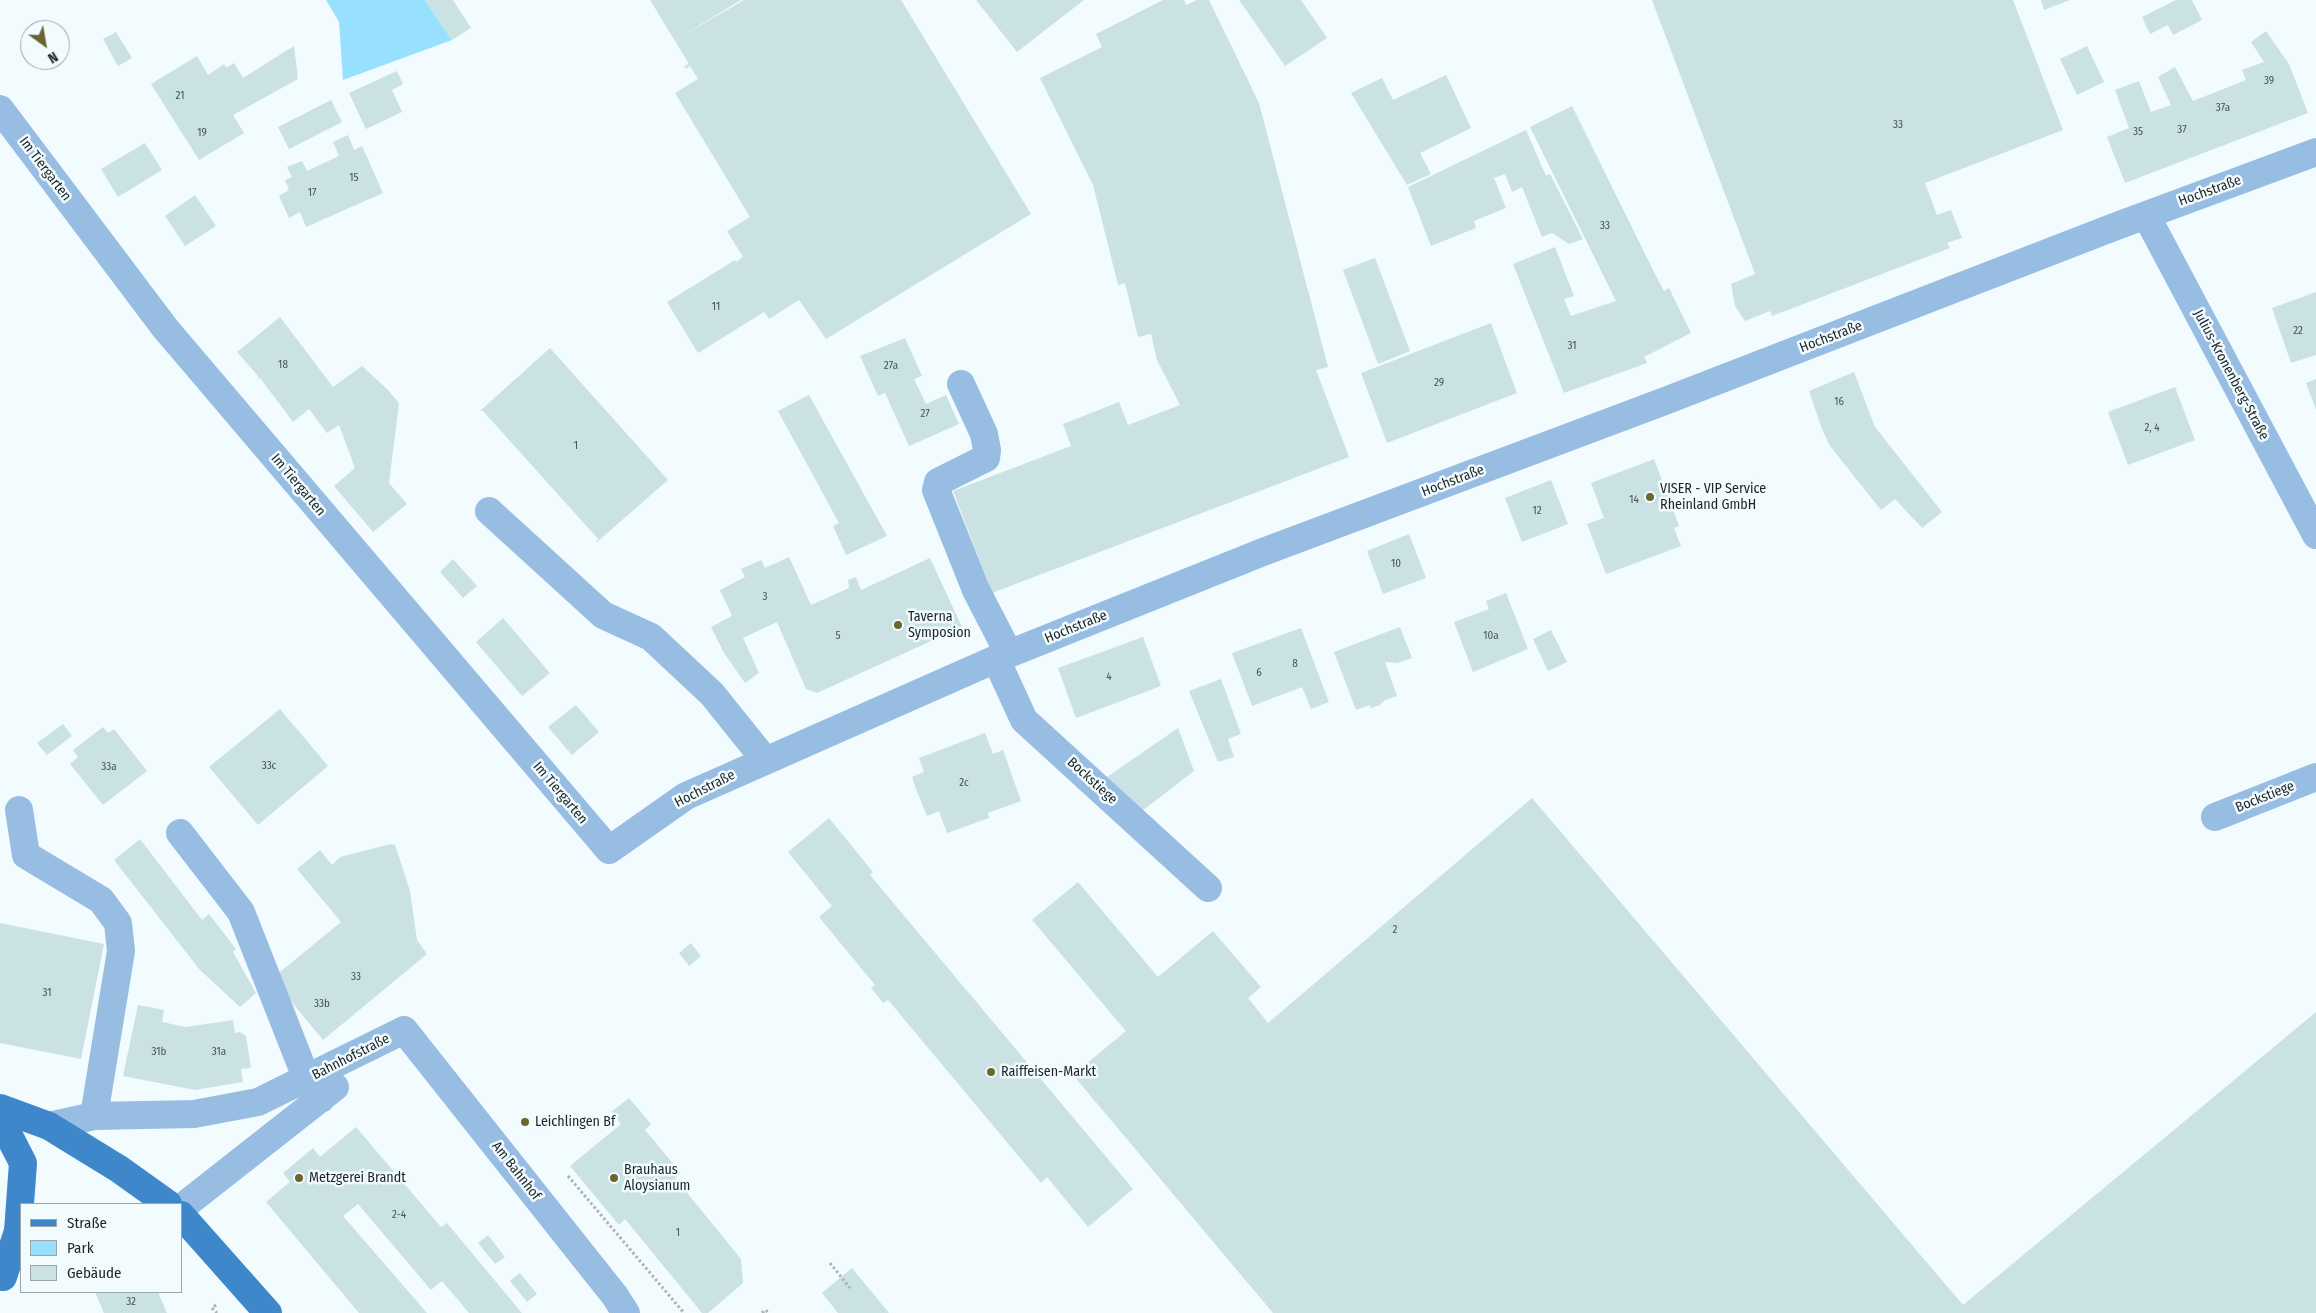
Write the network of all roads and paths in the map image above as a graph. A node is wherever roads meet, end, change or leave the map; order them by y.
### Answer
1 (0, 109) edge
2 (2316, 152) edge
3 (2146, 215) junction
4 (962, 384) dead end
5 (489, 511) dead end
6 (2316, 535) edge
7 (1002, 657) junction
8 (765, 760) junction
9 (2316, 777) edge
10 (19, 810) dead end
11 (2215, 817) dead end
12 (180, 833) dead end
13 (609, 850) joint
14 (1208, 888) dead end
15 (404, 1030) joint
16 (314, 1089) junction
17 (0, 1108) edge
18 (94, 1116) junction
19 (0, 1118) edge
20 (49, 1126) junction
21 (568, 1176) dead end
22 (20, 1203) edge
23 (167, 1203) edge
24 (20, 1204) edge
25 (182, 1207) edge
26 (182, 1216) edge
27 (830, 1263) dead end
28 (8, 1274) edge
29 (850, 1288) dead end
30 (268, 1313) edge
31 (626, 1313) edge
32 (684, 1313) edge
33 (762, 1313) edge
34 (768, 1313) edge

1 - 13 street, Im Tiergarten
2 - 3 street, Hochstraße
3 - 6 street, Julius-Kronenberg-Straße
3 - 7 street, Hochstraße
4 - 7 street, Bockstiege
5 - 8 street
7 - 8 street, Hochstraße
7 - 14 street, Bockstiege
8 - 13 street, Hochstraße
9 - 11 street, Bockstiege
10 - 18 street
12 - 16 street
15 - 16 street, Bahnhofstraße
15 - 31 street, Am Bahnhof
16 - 18 street, Bahnhofstraße
16 - 25 street, Bahnhofstraße
17 - 20 main road
18 - 20 street, Bahnhofstraße
19 - 22 main road
20 - 23 main road
21 - 32 path
24 - 28 main road
26 - 30 main road
27 - 29 path
33 - 34 path

